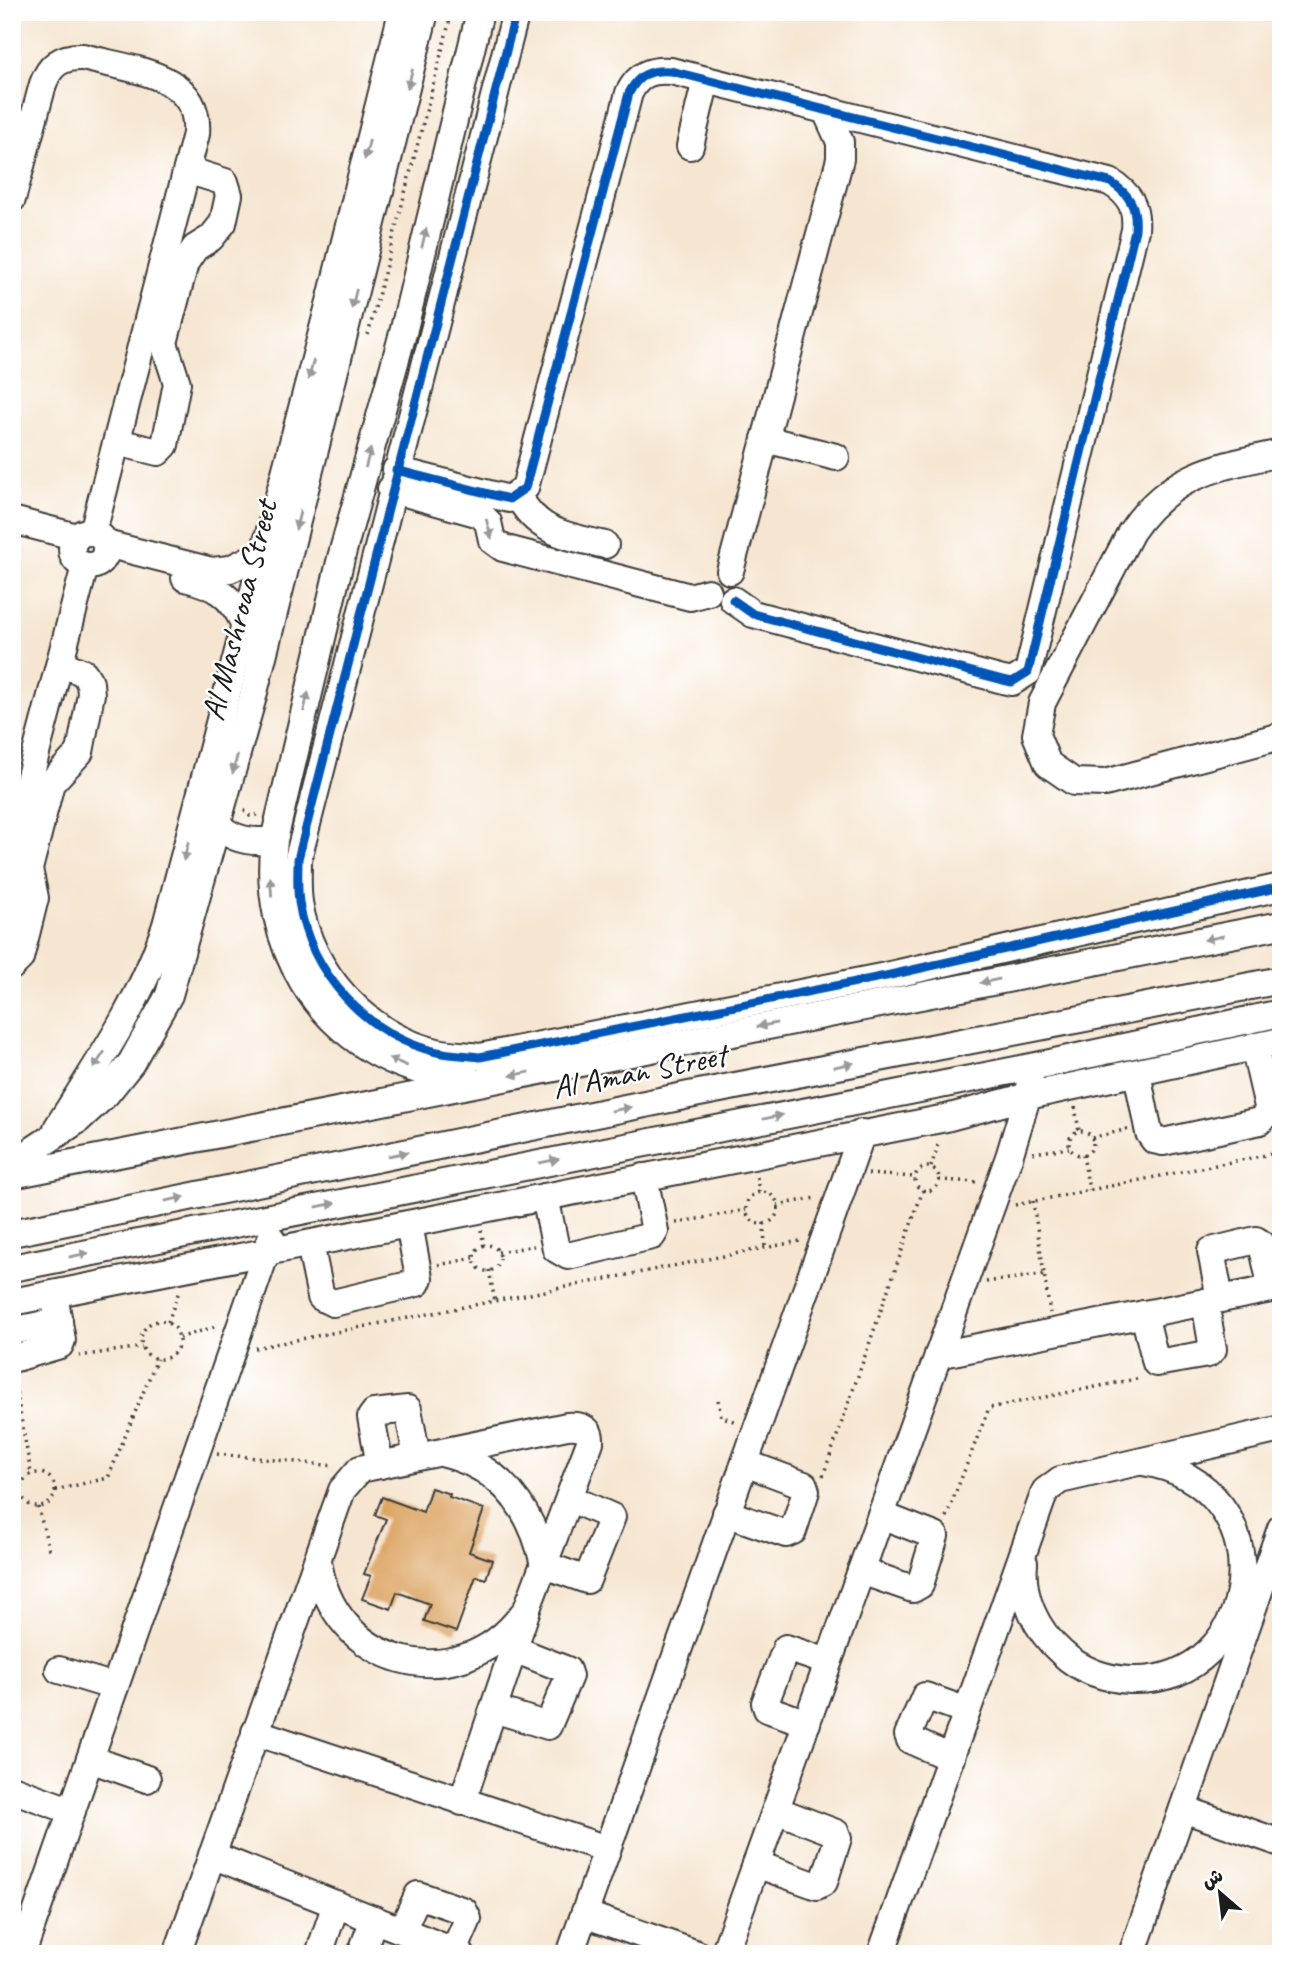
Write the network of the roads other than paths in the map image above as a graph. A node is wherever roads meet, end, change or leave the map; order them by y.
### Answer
1 (402, 12) edge
2 (425, 12) edge
3 (480, 12) edge
4 (516, 12) edge
5 (706, 80) junction
6 (24, 108) edge
7 (825, 109) junction
8 (877, 122) junction
9 (690, 146) dead end
10 (840, 159) junction
11 (187, 170) junction
12 (12, 200) edge
13 (402, 333) junction
14 (430, 340) junction
15 (765, 439) junction
16 (117, 442) junction
17 (1281, 453) edge
18 (836, 457) dead end
19 (394, 480) junction
20 (518, 495) junction
21 (12, 520) edge
22 (12, 534) edge
23 (605, 545) dead end
24 (89, 548) junction
25 (263, 553) junction
26 (341, 558) junction
27 (372, 564) junction
28 (721, 596) junction
29 (244, 623) junction
30 (60, 663) junction
31 (236, 709) junction
32 (1281, 736) edge
33 (218, 825) junction
34 (274, 840) junction
35 (12, 845) edge
36 (1281, 887) edge
37 (1281, 925) edge
38 (12, 966) edge
39 (1281, 981) edge
40 (1281, 1013) edge
41 (1281, 1041) edge
42 (1254, 1046) junction
43 (1036, 1066) junction
44 (1137, 1073) junction
45 (488, 1080) junction
46 (689, 1095) junction
47 (1028, 1096) junction
48 (695, 1132) junction
49 (862, 1133) junction
50 (47, 1144) junction
51 (12, 1164) edge
52 (12, 1175) edge
53 (644, 1177) junction
54 (545, 1197) junction
55 (136, 1207) junction
56 (278, 1214) junction
57 (409, 1224) junction
58 (12, 1233) edge
59 (142, 1242) junction
60 (310, 1244) junction
61 (267, 1253) junction
62 (12, 1268) edge
63 (1276, 1288) edge
64 (54, 1294) junction
65 (1212, 1301) junction
66 (12, 1302) edge
67 (1144, 1314) junction
68 (61, 1330) junction
69 (12, 1331) edge
70 (938, 1355) junction
71 (12, 1359) edge
72 (1281, 1429) edge
73 (429, 1455) junction
74 (1138, 1461) junction
75 (745, 1463) junction
76 (370, 1467) junction
77 (569, 1498) junction
78 (726, 1513) junction
79 (881, 1515) junction
80 (1278, 1545) edge
81 (1025, 1548) junction
82 (318, 1558) junction
83 (544, 1565) junction
84 (861, 1571) junction
85 (528, 1606) junction
86 (1245, 1607) junction
87 (514, 1649) junction
88 (828, 1662) junction
89 (60, 1671) dead end
90 (115, 1687) junction
91 (494, 1709) junction
92 (967, 1711) junction
93 (807, 1723) junction
94 (256, 1732) junction
95 (951, 1758) junction
96 (90, 1759) junction
97 (148, 1779) dead end
98 (12, 1788) edge
99 (462, 1802) junction
100 (1183, 1809) junction
101 (776, 1810) junction
102 (72, 1811) junction
103 (1281, 1843) edge
104 (607, 1849) junction
105 (212, 1855) junction
106 (756, 1864) junction
107 (335, 1904) junction
108 (584, 1914) junction
109 (374, 1919) junction
110 (402, 1930) junction
111 (458, 1952) edge
112 (22, 1954) edge
113 (177, 1954) edge
114 (319, 1954) edge
115 (361, 1954) edge
116 (570, 1954) edge
117 (697, 1954) edge
118 (724, 1954) edge
119 (881, 1954) edge
120 (1132, 1954) edge

1 -> 25 street
2 -> 31 street, Al Mashroaa Street
13 -> 3 street
4 - 14 street
5 - 7 street
5 - 9 street
5 - 20 street
6 - 11 street
6 - 12 street
7 - 8 street
7 - 10 street
8 - 10 street
8 - 28 street
10 - 15 street
11 - 16 street
11 - 16 street
13 - 14 street
26 -> 13 street
14 - 19 street
15 - 18 street
15 - 28 street
16 - 24 street
17 - 32 street
19 - 20 street
19 - 27 street
19 -> 28 street
20 - 23 street
21 - 24 street
22 - 24 street
24 - 25 street
24 - 29 street
24 - 30 street
25 - 29 street
26 - 27 street
34 -> 26 street
27 - 36 street
29 - 31 street
30 - 35 street
30 - 38 street
31 -> 33 street, Al Mashroaa Street
31 -> 50 street
33 - 34 street
33 - 50 street, Al Mashroaa Street
45 -> 34 street
37 -> 45 street, Al Aman Street
46 -> 39 street, Al Aman Street
40 - 43 street
41 - 42 street
42 - 44 street
42 - 44 street
43 - 47 street
48 -> 43 street
44 - 47 street
45 - 52 street, Al Aman Street
46 - 48 street
55 -> 46 street, Al Aman Street
47 - 49 street
47 - 70 street
56 -> 48 street
49 - 53 street
49 - 75 street
50 - 51 street, Al Mashroaa Street
53 - 54 street
53 - 54 street
54 - 57 street
55 - 58 street, Al Aman Street
55 - 59 street
56 - 59 street
56 - 61 street
57 - 60 street
57 - 60 street
62 -> 59 street
60 - 61 street
61 - 64 street
61 - 90 street
63 - 65 street
63 - 65 street
64 - 66 street
64 - 68 street
65 - 67 street
65 - 67 street
67 - 70 street
68 - 69 street
68 - 71 street
70 - 79 street
72 - 74 street
73 - 76 street
73 - 76 street
73 - 77 street
73 - 83 street
74 - 81 street
74 - 86 street
75 - 78 street
75 - 78 street
76 - 82 street
77 - 83 street
77 - 83 street
78 - 104 street
79 - 84 street
79 - 84 street
80 - 86 street
81 - 86 street
81 - 92 street
82 - 85 street
82 - 94 street
83 - 85 street
84 - 88 street
85 - 87 street
86 - 100 street
87 - 91 street
87 - 91 street
88 - 93 street
88 - 93 street
89 - 90 street
90 - 96 street
91 - 99 street
92 - 95 street
92 - 95 street
93 - 101 street
94 - 99 street
94 - 105 street
95 - 119 street
96 - 97 street
96 - 102 street
98 - 102 street
99 - 104 street
100 - 103 street
100 - 120 street
101 - 106 street
101 - 106 street
102 - 112 street
104 - 108 street
105 - 107 street
105 - 113 street
106 - 118 street
107 - 109 street
107 - 114 street
108 - 116 street
108 - 117 street
109 - 110 street
109 - 115 street
110 - 111 street
110 - 111 street

